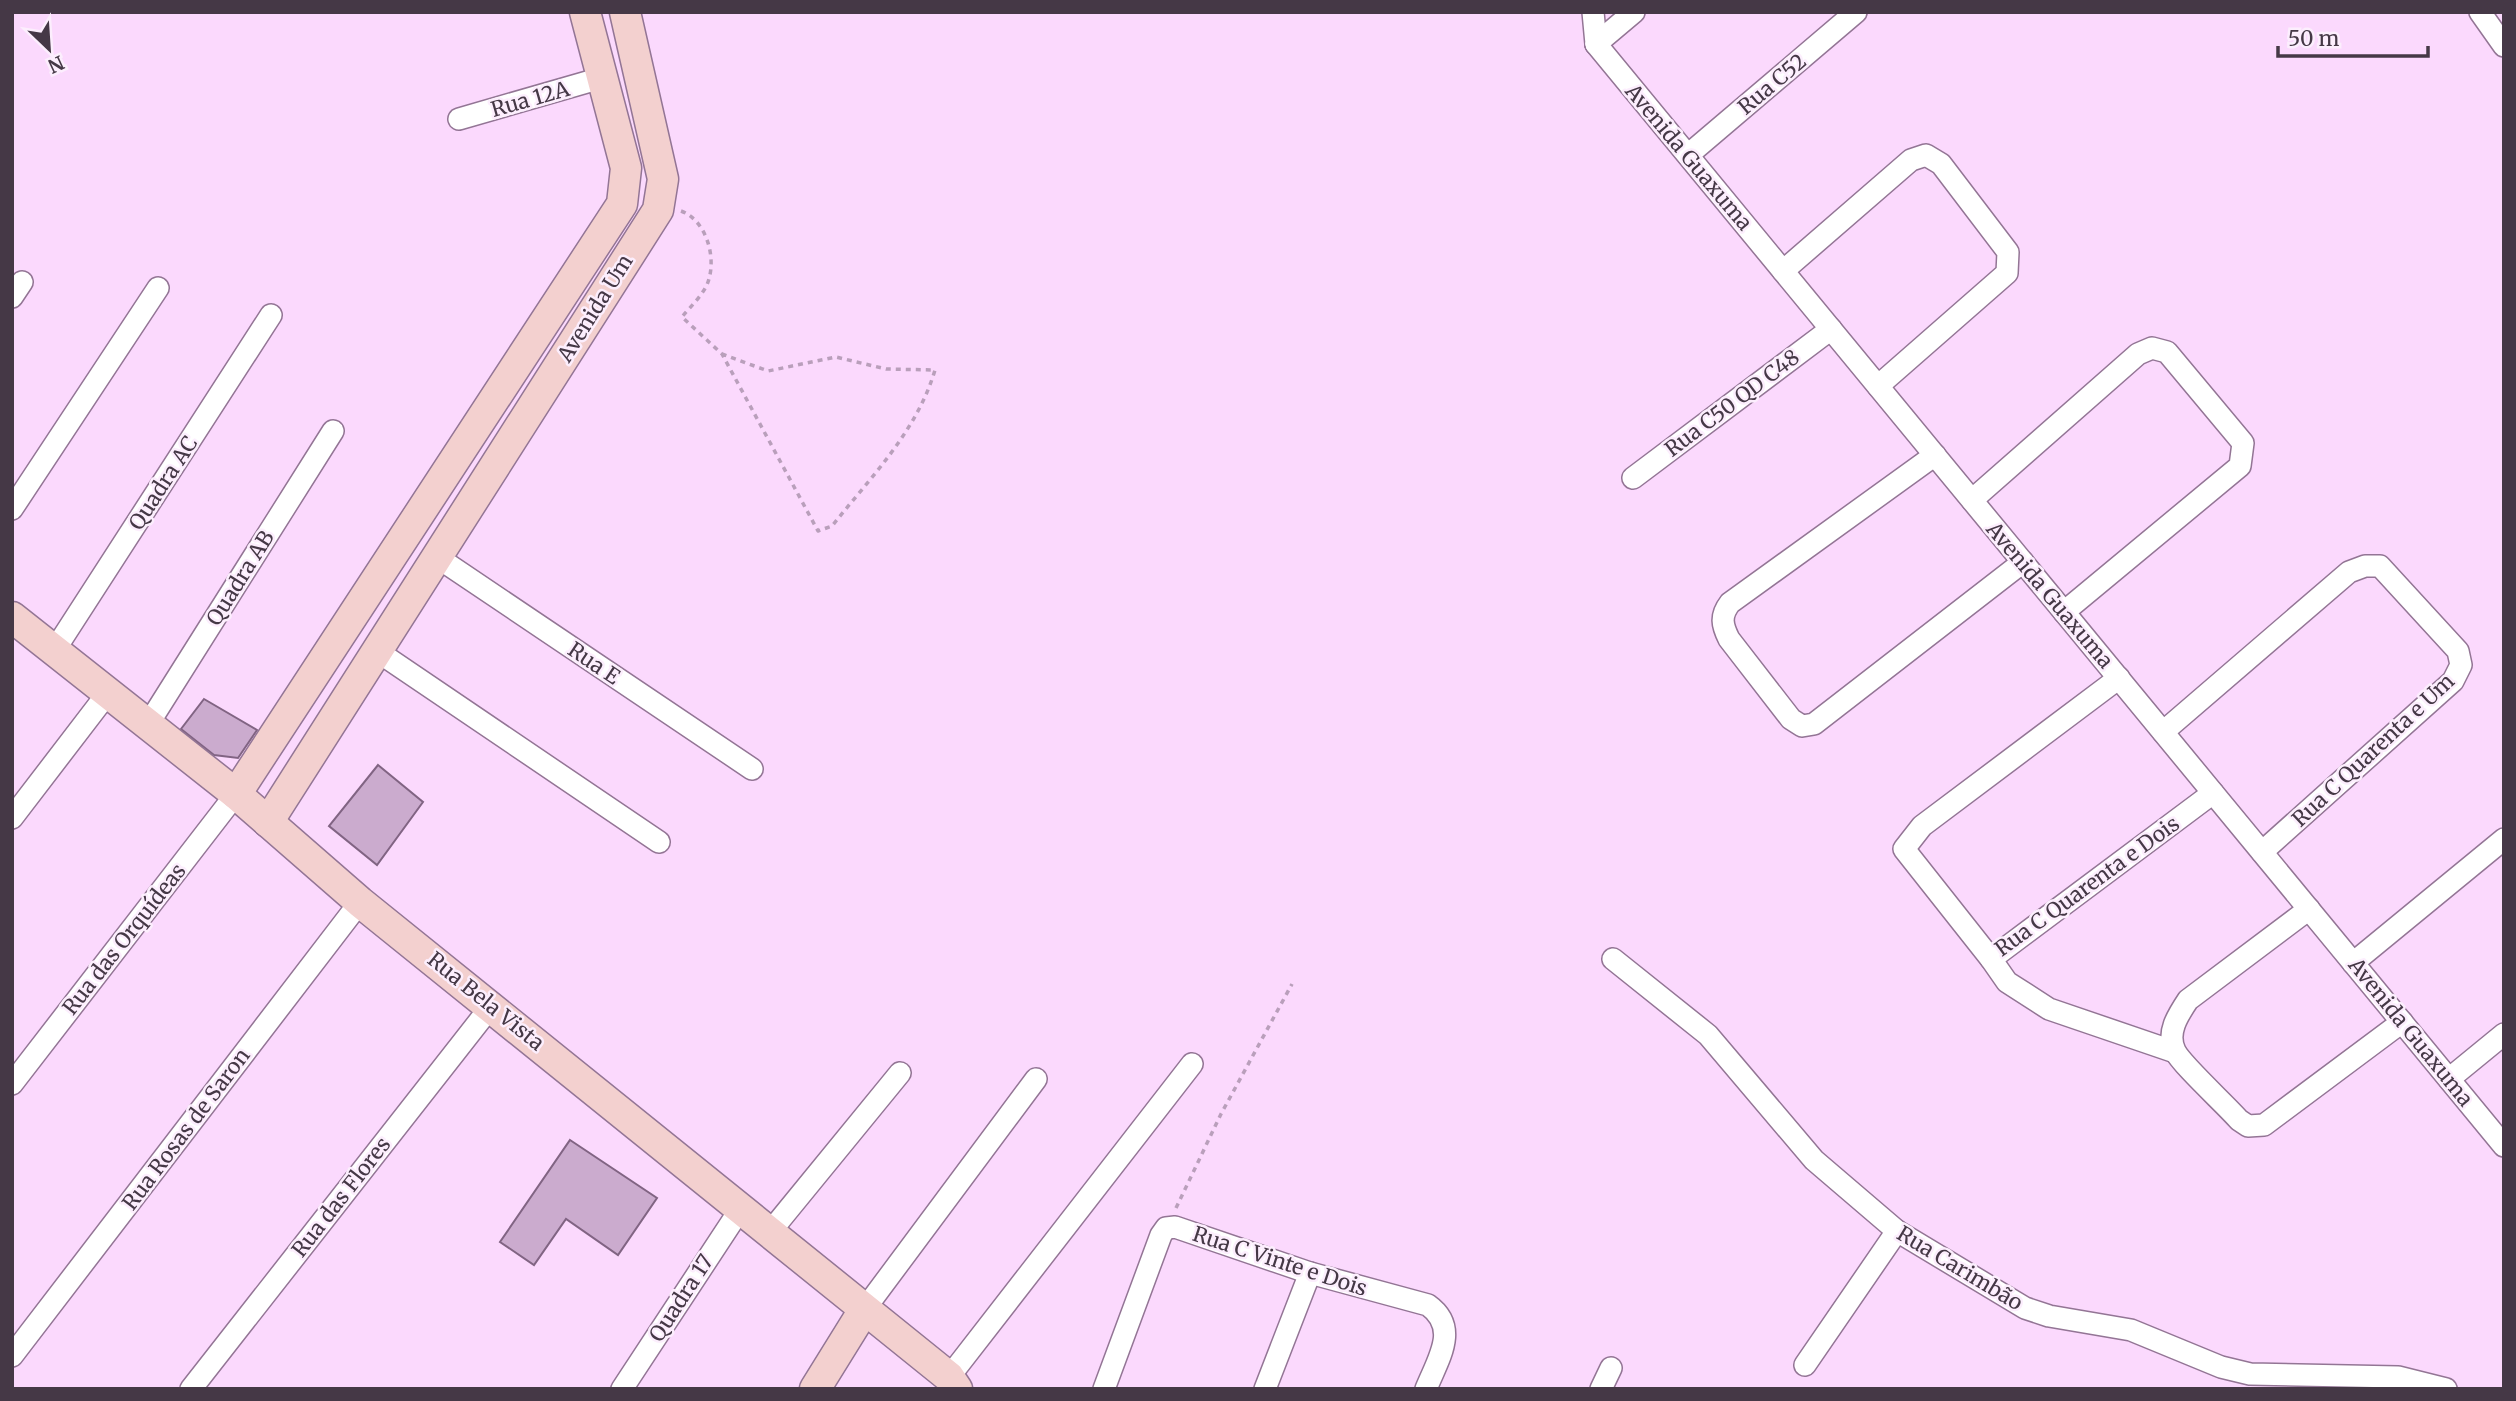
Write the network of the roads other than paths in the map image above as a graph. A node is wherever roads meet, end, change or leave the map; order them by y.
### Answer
1 (585, 12) edge
2 (625, 12) edge
3 (1593, 12) edge
4 (1634, 12) edge
5 (1856, 12) edge
6 (2480, 12) edge
7 (1596, 44) junction
8 (2504, 46) edge
9 (601, 78) junction
10 (459, 119) dead end
11 (1688, 155) junction
12 (1783, 271) junction
13 (158, 288) dead end
14 (271, 315) dead end
15 (1830, 329) junction
16 (1878, 386) junction
17 (333, 430) dead end
18 (1935, 455) junction
19 (1633, 478) dead end
20 (1972, 500) junction
21 (12, 509) edge
22 (390, 556) junction
23 (2023, 562) junction
24 (430, 567) junction
25 (2064, 611) junction
26 (12, 617) edge
27 (54, 651) junction
28 (377, 651) junction
29 (2119, 678) junction
30 (107, 694) junction
31 (147, 726) junction
32 (2163, 732) junction
33 (258, 760) junction
34 (752, 769) dead end
35 (212, 776) junction
36 (2213, 793) junction
37 (236, 794) junction
38 (12, 818) edge
39 (268, 822) junction
40 (2504, 839) edge
41 (659, 842) dead end
42 (2262, 852) junction
43 (360, 902) junction
44 (2309, 909) junction
45 (1613, 959) dead end
46 (1991, 960) junction
47 (2353, 963) junction
48 (492, 1005) junction
49 (2402, 1022) junction
50 (2504, 1034) edge
51 (2175, 1052) junction
52 (1192, 1064) dead end
53 (900, 1073) dead end
54 (1036, 1079) dead end
55 (2449, 1079) junction
56 (12, 1084) edge
57 (2504, 1146) edge
58 (741, 1208) junction
59 (1897, 1231) junction
60 (770, 1232) junction
61 (1310, 1273) junction
62 (864, 1310) junction
63 (12, 1356) edge
64 (1805, 1365) dead end
65 (1611, 1368) dead end
66 (953, 1383) edge
67 (191, 1389) edge
68 (622, 1389) edge
69 (815, 1389) edge
70 (1104, 1389) edge
71 (1265, 1389) edge
72 (1426, 1389) edge
73 (1601, 1389) edge
74 (2446, 1389) edge

1 - 9 street, Avenida Um
2 - 24 street, Avenida Um
3 - 7 street
4 - 7 street
5 - 11 street, Rua C52
6 - 8 street
7 - 11 street, Avenida Guaxuma
9 - 10 street, Rua 12A
9 - 22 street, Avenida Um
11 - 12 street, Avenida Guaxuma
12 - 15 street, Avenida Guaxuma
12 - 16 street
13 - 21 street
14 - 27 street, Quadra AC
15 - 16 street, Avenida Guaxuma
15 - 19 street, Rua C50 QD C48
16 - 18 street, Avenida Guaxuma
17 - 31 street, Quadra AB
18 - 20 street, Avenida Guaxuma
18 - 23 street
20 - 23 street, Avenida Guaxuma
20 - 25 street
22 - 24 street
22 - 33 street, Avenida Um
23 - 25 street, Avenida Guaxuma
24 - 28 street, Avenida Um
24 - 34 street, Rua E
25 - 29 street, Avenida Guaxuma
26 - 27 street, Rua Bela Vista
27 - 30 street, Rua Bela Vista
28 - 39 street, Avenida Um
28 - 41 street
29 - 32 street, Avenida Guaxuma
29 - 46 street, Rua C Quarenta e Dois
30 - 31 street, Rua Bela Vista
30 - 38 street
31 - 35 street, Rua Bela Vista
32 - 36 street, Avenida Guaxuma
32 - 42 street, Rua C Quarenta e Um
33 - 35 street
33 - 37 street, Avenida Um
35 - 37 street, Rua Bela Vista
36 - 42 street, Avenida Guaxuma
36 - 46 street, Rua C Quarenta e Dois
37 - 39 street, Rua Bela Vista
37 - 56 street, Rua das Orquídeas
39 - 43 street, Rua Bela Vista
40 - 47 street
42 - 44 street, Avenida Guaxuma
43 - 48 street, Rua Bela Vista
43 - 63 street, Rua Rosas de Saron
44 - 47 street, Avenida Guaxuma
44 - 51 street
45 - 59 street, Rua Carimbão
46 - 51 street
47 - 49 street, Avenida Guaxuma
48 - 58 street, Rua Bela Vista
48 - 67 street, Rua das Flores
49 - 51 street
49 - 55 street, Avenida Guaxuma
50 - 55 street
52 - 66 street
53 - 60 street
54 - 62 street
55 - 57 street, Avenida Guaxuma
58 - 60 street, Rua Bela Vista
58 - 68 street, Quadra 17
59 - 64 street
59 - 74 street, Rua Carimbão
60 - 62 street, Rua Bela Vista
61 - 70 street, Rua C Vinte e Dois
61 - 71 street
61 - 72 street, Rua C Vinte e Dois
62 - 66 street, Rua Bela Vista
62 - 69 street
65 - 73 street

